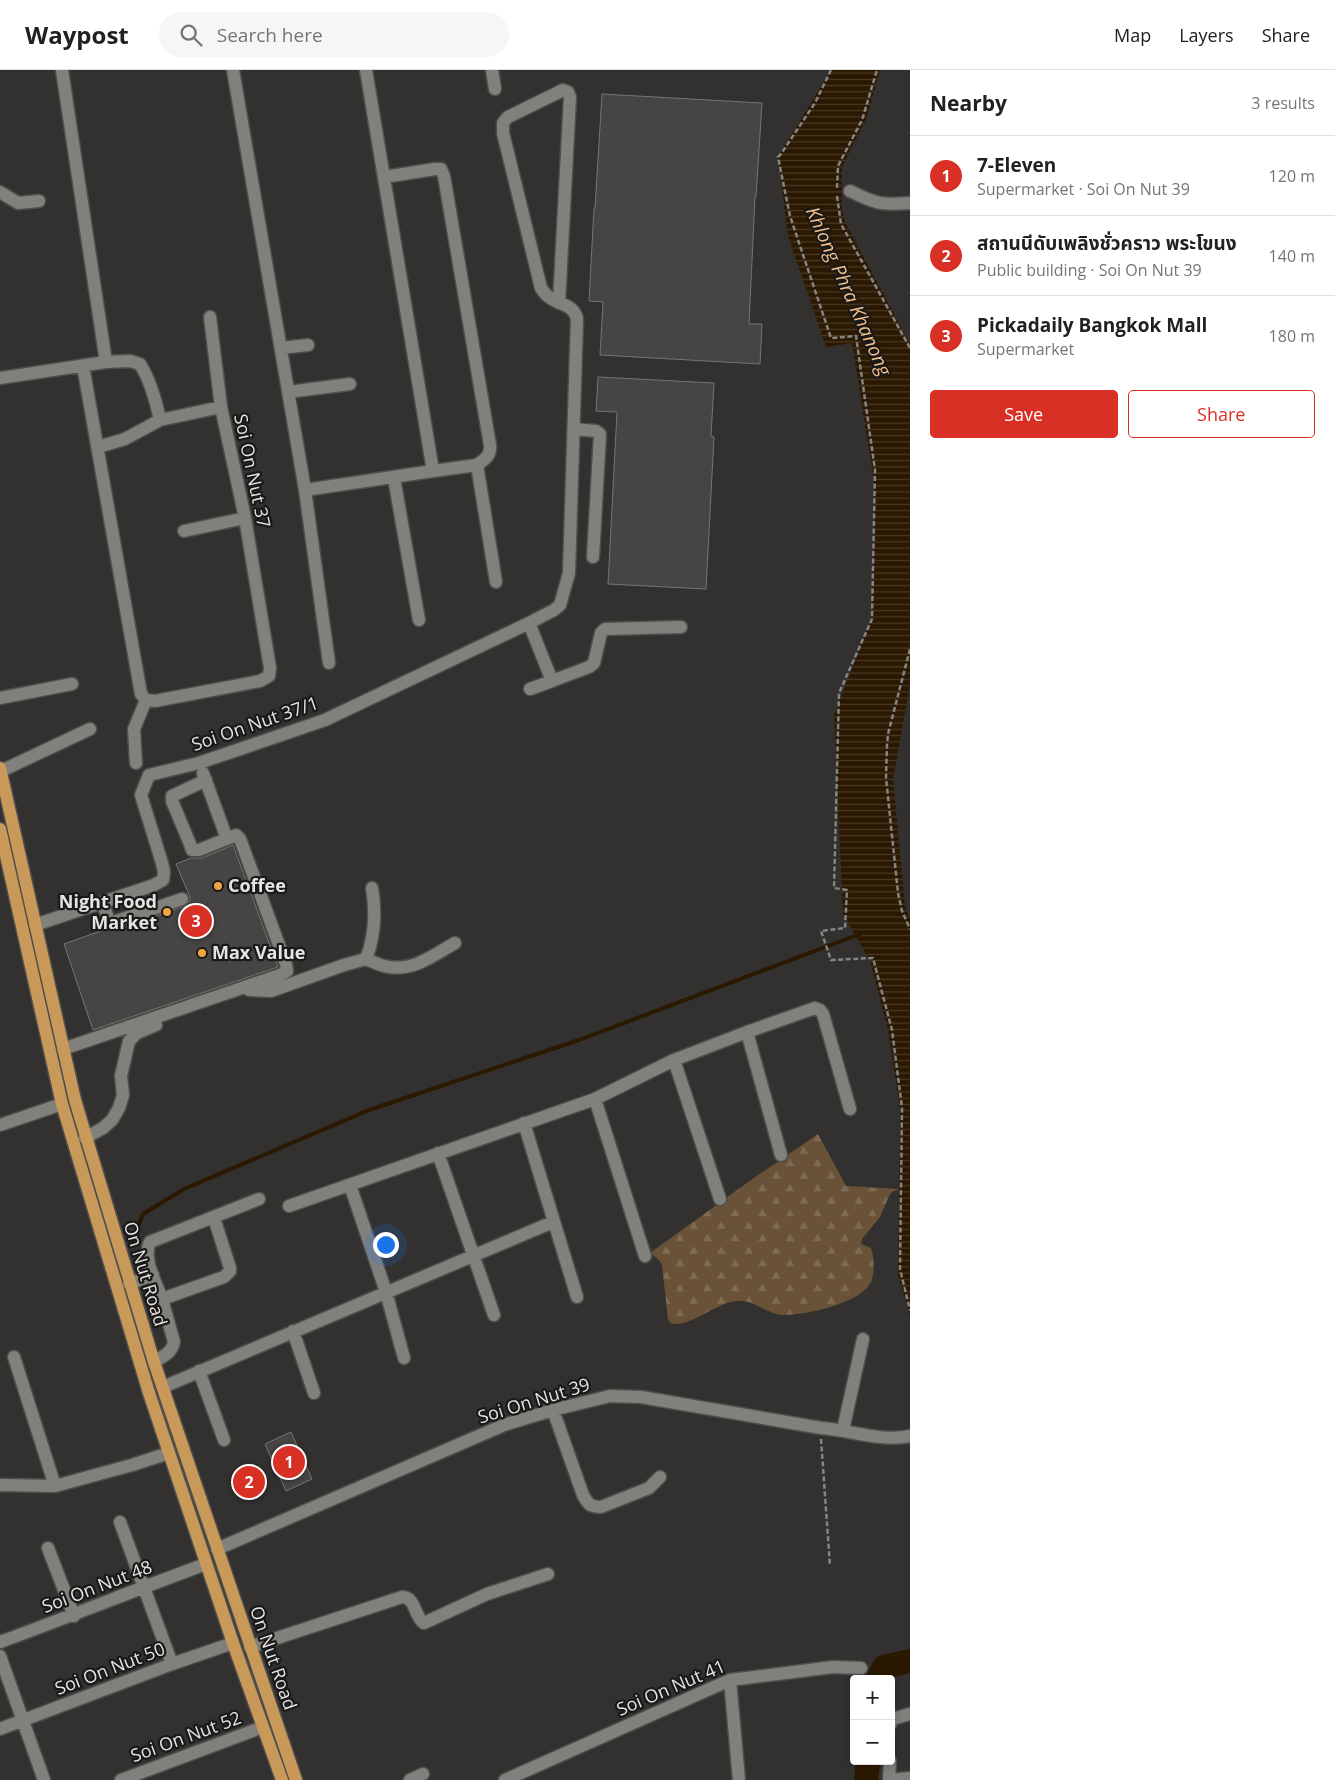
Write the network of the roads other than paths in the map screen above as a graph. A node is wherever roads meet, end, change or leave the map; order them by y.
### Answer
1 (62, 70) edge
2 (233, 70) edge
3 (366, 70) edge
4 (492, 70) edge
5 (495, 89) dead end
6 (384, 177) junction
7 (850, 191) dead end
8 (0, 192) edge
9 (39, 201) dead end
10 (910, 203) edge
11 (559, 302) junction
12 (210, 317) dead end
13 (308, 345) dead end
14 (281, 348) junction
15 (106, 362) junction
16 (84, 366) junction
17 (0, 378) edge
18 (350, 384) dead end
19 (288, 392) junction
20 (221, 407) junction
21 (160, 420) junction
22 (574, 429) junction
23 (98, 446) junction
24 (477, 465) junction
25 (433, 471) junction
26 (394, 478) junction
27 (305, 490) junction
28 (245, 518) junction
29 (184, 531) dead end
30 (593, 557) dead end
31 (496, 582) dead end
32 (419, 620) dead end
33 (529, 623) junction
34 (681, 627) dead end
35 (329, 663) dead end
36 (552, 681) junction
37 (72, 684) dead end
38 (530, 689) dead end
39 (0, 698) edge
40 (146, 700) junction
41 (90, 729) dead end
42 (199, 762) junction
43 (136, 763) dead end
44 (0, 769) edge
45 (206, 780) junction
46 (14, 828) junction
47 (0, 831) edge
48 (227, 839) junction
49 (372, 888) dead end
50 (182, 899) dead end
51 (103, 903) junction
52 (35, 925) junction
53 (455, 942) dead end
54 (366, 959) junction
55 (747, 1032) junction
56 (63, 1049) junction
57 (674, 1060) junction
58 (595, 1099) junction
59 (68, 1102) junction
60 (850, 1109) dead end
61 (524, 1123) junction
62 (0, 1125) edge
63 (86, 1138) junction
64 (438, 1153) junction
65 (781, 1154) dead end
66 (350, 1184) junction
67 (259, 1199) dead end
68 (720, 1199) dead end
69 (289, 1206) dead end
70 (214, 1218) junction
71 (553, 1222) junction
72 (472, 1256) junction
73 (645, 1256) dead end
74 (153, 1276) junction
75 (129, 1284) junction
76 (386, 1292) junction
77 (577, 1297) dead end
78 (162, 1299) junction
79 (494, 1315) dead end
80 (294, 1331) junction
81 (862, 1340) dead end
82 (14, 1357) dead end
83 (404, 1358) dead end
84 (154, 1362) junction
85 (200, 1371) junction
86 (163, 1387) junction
87 (149, 1393) junction
88 (314, 1393) dead end
89 (553, 1410) junction
90 (843, 1430) junction
91 (905, 1437) edge
92 (224, 1440) dead end
93 (184, 1448) junction
94 (169, 1453) junction
95 (660, 1477) dead end
96 (0, 1485) edge
97 (55, 1486) junction
98 (120, 1522) dead end
99 (48, 1548) dead end
100 (218, 1553) junction
101 (204, 1559) junction
102 (548, 1574) dead end
103 (144, 1586) junction
104 (74, 1616) junction
105 (0, 1642) edge
106 (233, 1643) junction
107 (250, 1647) junction
108 (0, 1656) edge
109 (172, 1664) junction
110 (861, 1668) dead end
111 (730, 1680) junction
112 (910, 1714) edge
113 (892, 1720) edge
114 (23, 1721) junction
115 (276, 1723) junction
116 (263, 1727) junction
117 (0, 1729) edge
118 (890, 1765) edge
119 (422, 1774) dead end
120 (910, 1778) edge
121 (44, 1780) edge
122 (121, 1780) edge
123 (282, 1780) edge
124 (296, 1780) edge
125 (410, 1780) edge
126 (505, 1780) edge
127 (739, 1780) edge
128 (889, 1780) edge

1 - 15 street
2 - 14 street
3 - 6 street
4 - 5 street
6 - 24 street
6 - 25 street
7 - 10 street
8 - 9 street
11 - 11 street, Soi On Nut 37/1
11 - 22 street, Soi On Nut 37/1
12 - 20 street
13 - 14 street
14 - 19 street
15 - 16 street
15 - 21 street
16 - 17 street
16 - 23 street
18 - 19 street
19 - 27 street
20 - 21 street, Soi On Nut 37
20 - 28 street, Soi On Nut 37
21 - 23 street, Soi On Nut 37
22 - 30 street
22 - 33 street, Soi On Nut 37/1
23 - 40 street
24 - 25 street
24 - 31 street
25 - 26 street
26 - 27 street
26 - 32 street
27 - 35 street
28 - 29 street
28 - 40 street, Soi On Nut 37
33 - 36 street
33 - 42 street, Soi On Nut 37/1
34 - 36 street
36 - 38 street
37 - 39 street
40 - 43 street
41 - 44 street
42 - 45 street
42 - 51 street, Soi On Nut 37/1
44 - 46 main road, On Nut Road
45 - 48 street
45 - 48 street
46 - 47 main road
46 - 52 main road, On Nut Road
47 - 59 main road, On Nut Road
48 - 56 street
49 - 54 street
50 - 51 street
51 - 52 street, Soi On Nut 37/1
52 - 56 main road, On Nut Road
53 - 54 street
54 - 63 street
55 - 57 street
55 - 60 street
55 - 65 street
56 - 59 main road, On Nut Road
57 - 58 street
57 - 68 street
58 - 61 street
58 - 73 street
59 - 62 street
59 - 63 main road, On Nut Road
59 - 87 main road, On Nut Road
61 - 64 street
61 - 71 street
63 - 75 main road, On Nut Road
64 - 66 street
64 - 72 street
66 - 69 street
66 - 76 street
67 - 70 street
70 - 74 street
70 - 78 street
71 - 72 street
71 - 77 street
72 - 76 street
72 - 79 street
74 - 75 street
74 - 78 street
75 - 84 main road, On Nut Road
76 - 80 street
76 - 83 street
78 - 84 street
80 - 85 street
80 - 88 street
81 - 90 street
82 - 97 street
84 - 86 main road, On Nut Road
85 - 86 street
85 - 92 street
86 - 87 main road
86 - 93 main road, On Nut Road
87 - 94 main road, On Nut Road
89 - 90 street, Soi On Nut 39
89 - 95 street
89 - 100 street, Soi On Nut 39
90 - 91 street, Soi On Nut 39
93 - 94 main road
93 - 100 main road, On Nut Road
94 - 97 street
94 - 101 main road, On Nut Road
96 - 97 street
98 - 103 street
99 - 104 street
100 - 101 main road
100 - 107 main road, On Nut Road
101 - 103 street, Soi On Nut 48
101 - 106 main road, On Nut Road
102 - 107 street
103 - 104 street, Soi On Nut 48
103 - 109 street
104 - 105 street, Soi On Nut 48
106 - 107 main road
106 - 109 street, Soi On Nut 50
106 - 116 main road, On Nut Road
107 - 115 main road, On Nut Road
108 - 114 street
109 - 114 street, Soi On Nut 50
110 - 111 street, Soi On Nut 41
111 - 126 street, Soi On Nut 41
111 - 127 street
112 - 113 street
114 - 117 street, Soi On Nut 50
114 - 121 street
115 - 116 main road
115 - 124 main road, On Nut Road
116 - 122 street, Soi On Nut 52
116 - 123 main road, On Nut Road
118 - 128 street
119 - 125 street
120 - 128 street

